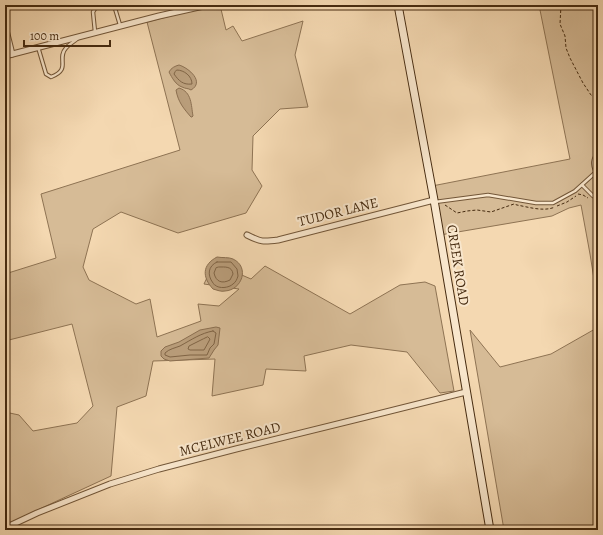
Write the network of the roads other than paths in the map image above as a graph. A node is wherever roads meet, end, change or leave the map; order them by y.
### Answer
1 (104, 5) edge
2 (114, 5) edge
3 (208, 5) edge
4 (398, 5) edge
5 (5, 26) edge
6 (120, 26) junction
7 (95, 32) junction
8 (80, 36) junction
9 (38, 47) junction
10 (12, 54) junction
11 (5, 56) edge
12 (598, 153) edge
13 (597, 173) edge
14 (582, 185) junction
15 (598, 197) edge
16 (435, 201) junction
17 (247, 235) dead end
18 (466, 392) junction
19 (5, 528) edge
20 (490, 530) edge

1 - 7 lane
2 - 6 lane
3 - 6 street
4 - 16 main road, CREEK ROAD
5 - 10 street
6 - 7 street
7 - 8 street
8 - 9 street
8 - 9 lane
9 - 10 street
10 - 11 street
12 - 13 lane
13 - 14 lane
14 - 15 lane
14 - 16 lane
16 - 17 street, TUDOR LANE
16 - 18 main road, CREEK ROAD
18 - 19 street, MCELWEE ROAD
18 - 20 main road, CREEK ROAD

